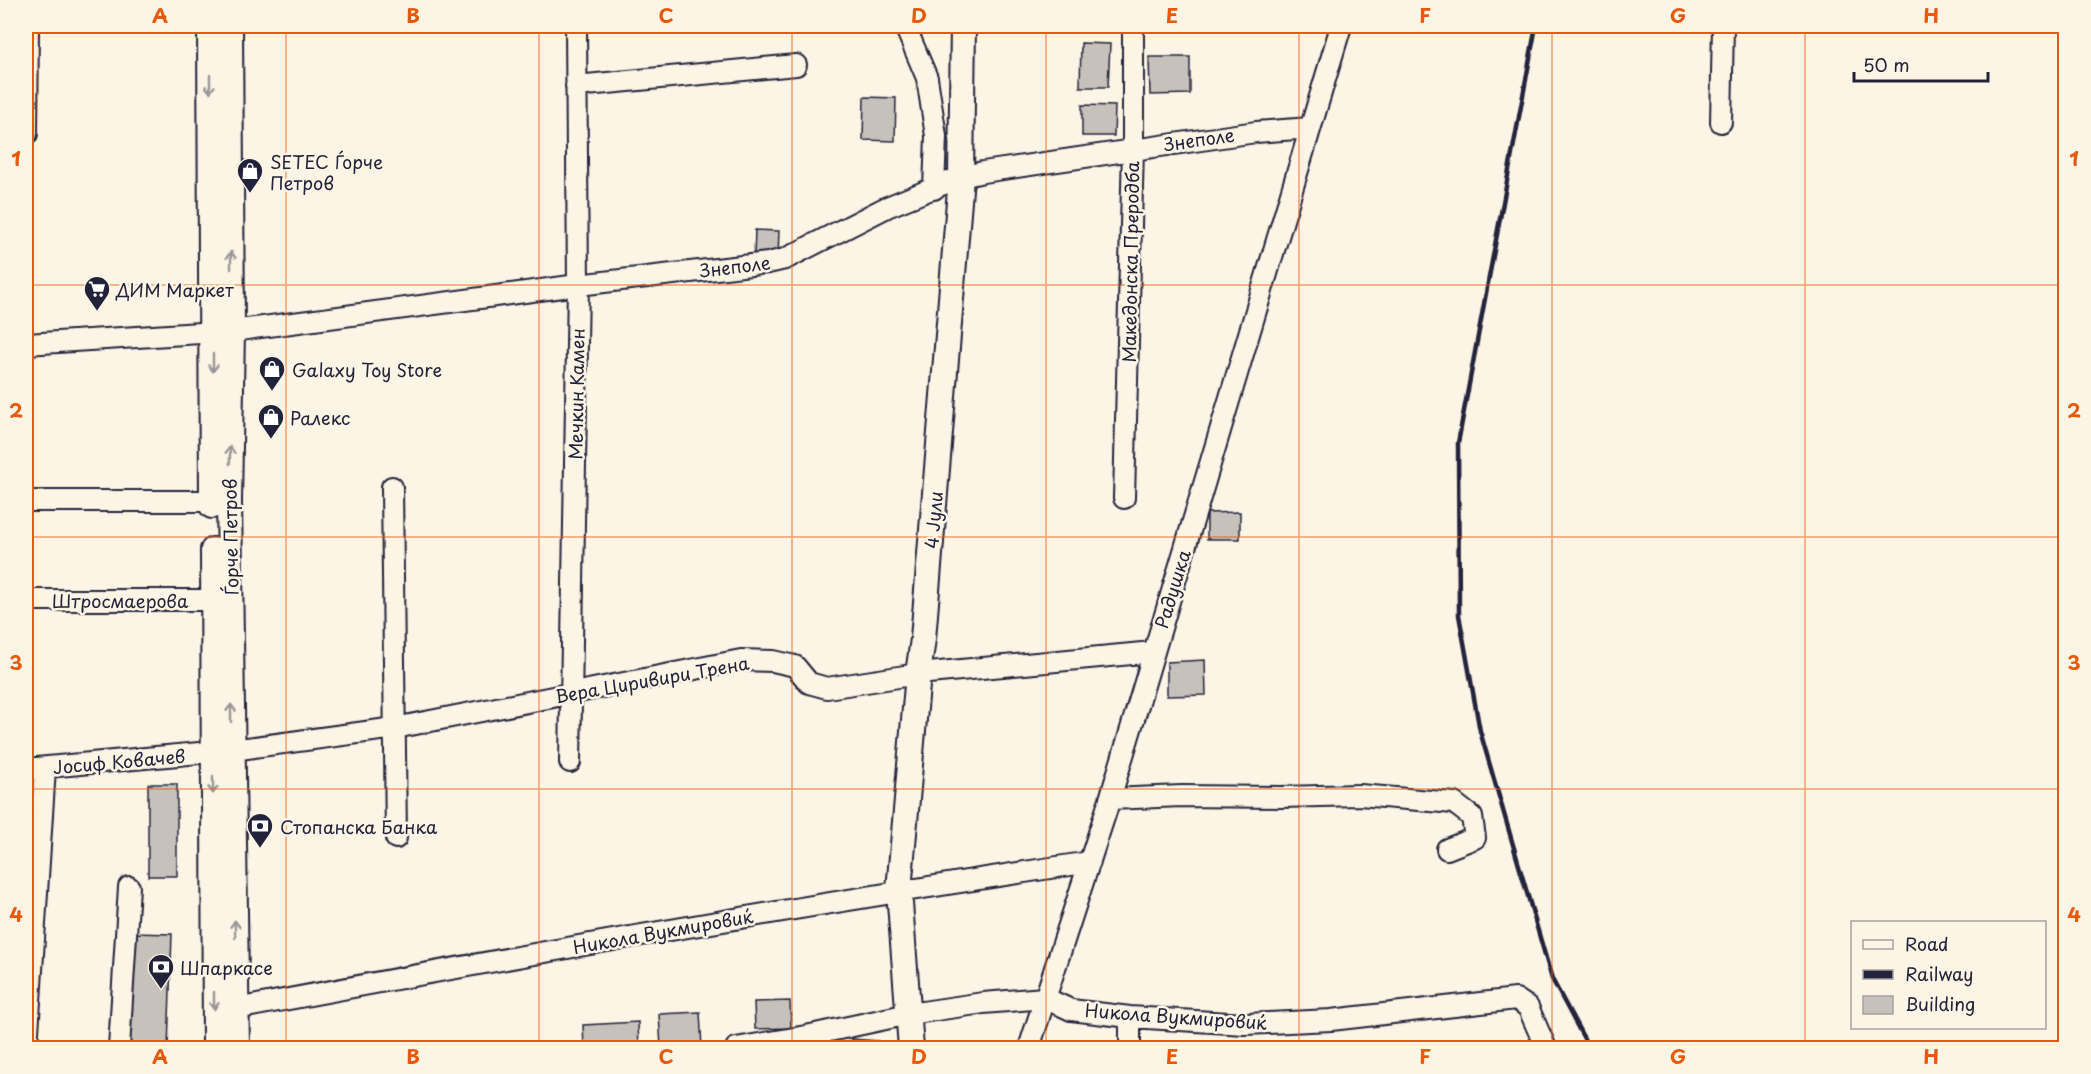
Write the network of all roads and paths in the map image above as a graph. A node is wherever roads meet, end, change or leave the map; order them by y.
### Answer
1 (28, 26) edge
2 (210, 26) edge
3 (230, 26) edge
4 (576, 26) edge
5 (905, 26) edge
6 (963, 26) edge
7 (1133, 26) edge
8 (1341, 26) edge
9 (1723, 26) edge
10 (796, 65) dead end
11 (576, 86) junction
12 (1721, 122) dead end
13 (1310, 128) junction
14 (26, 134) edge
15 (1133, 148) junction
16 (961, 177) junction
17 (934, 189) junction
18 (578, 285) junction
19 (222, 332) junction
20 (26, 344) edge
21 (392, 487) dead end
22 (1124, 498) dead end
23 (26, 501) edge
24 (212, 501) junction
25 (26, 600) edge
26 (214, 600) junction
27 (1153, 652) junction
28 (918, 674) junction
29 (572, 693) junction
30 (395, 728) junction
31 (222, 751) junction
32 (570, 762) dead end
33 (35, 768) edge
34 (1110, 799) junction
35 (396, 838) dead end
36 (1447, 849) dead end
37 (1090, 862) junction
38 (129, 887) dead end
39 (899, 891) junction
40 (1045, 998) junction
41 (236, 1009) junction
42 (909, 1014) junction
43 (1130, 1017) junction
44 (27, 1048) edge
45 (119, 1048) edge
46 (215, 1048) edge
47 (237, 1048) edge
48 (736, 1048) edge
49 (911, 1048) edge
50 (1029, 1048) edge
51 (1130, 1048) edge
52 (1546, 1048) edge

1 - 14 street
2 -> 19 street, Ѓорче Петров
19 -> 3 street, Ѓорче Петров
4 - 11 street, Мечкин Камен
5 - 17 street
6 - 16 street, 4 Јули
7 - 15 street, Македонска Преродба
8 - 13 street, Радушка
9 - 12 street
10 - 11 street
11 - 18 street, Мечкин Камен
13 - 15 street, Знеполе
13 - 27 street, Радушка
15 - 16 street, Знеполе
15 - 22 street, Македонска Преродба
16 - 17 street, Знеполе
16 - 28 street, 4 Јули
17 - 18 street, Знеполе
18 - 19 street, Знеполе
18 - 29 street, Мечкин Камен
19 - 20 street, Знеполе
19 -> 24 street, Ѓорче Петров
31 -> 19 street, Ѓорче Петров
21 - 30 street
23 - 24 street
24 - 26 street, Ѓорче Петров
25 - 26 street, Штросмаерова
26 - 31 street, Ѓорче Петров
27 - 28 street, Вера Циривири Трена
27 - 34 street, Радушка
28 - 29 street, Вера Циривири Трена
28 - 39 street, 4 Јули
29 - 30 street, Вера Циривири Трена
29 - 32 street, Мечкин Камен
30 - 31 street, Вера Циривири Трена
30 - 35 street
31 - 33 street, Јосиф Ковачев
41 -> 31 street, Ѓорче Петров
31 -> 46 street, Ѓорче Петров
33 - 44 street
34 - 36 street
34 - 37 street, Радушка
37 - 39 street, Никола Вукмировиќ
37 - 40 street, Радушка
38 - 45 street
39 - 41 street, Никола Вукмировиќ
39 - 42 street, 4 Јули
40 - 42 street, Никола Вукмировиќ
40 - 43 street, Никола Вукмировиќ
40 - 50 street, Радушка
41 - 47 street, Ѓорче Петров
42 - 48 street, Никола Вукмировиќ
42 - 49 street, 4 Јули
43 - 51 street
43 - 52 street, Никола Вукмировиќ

